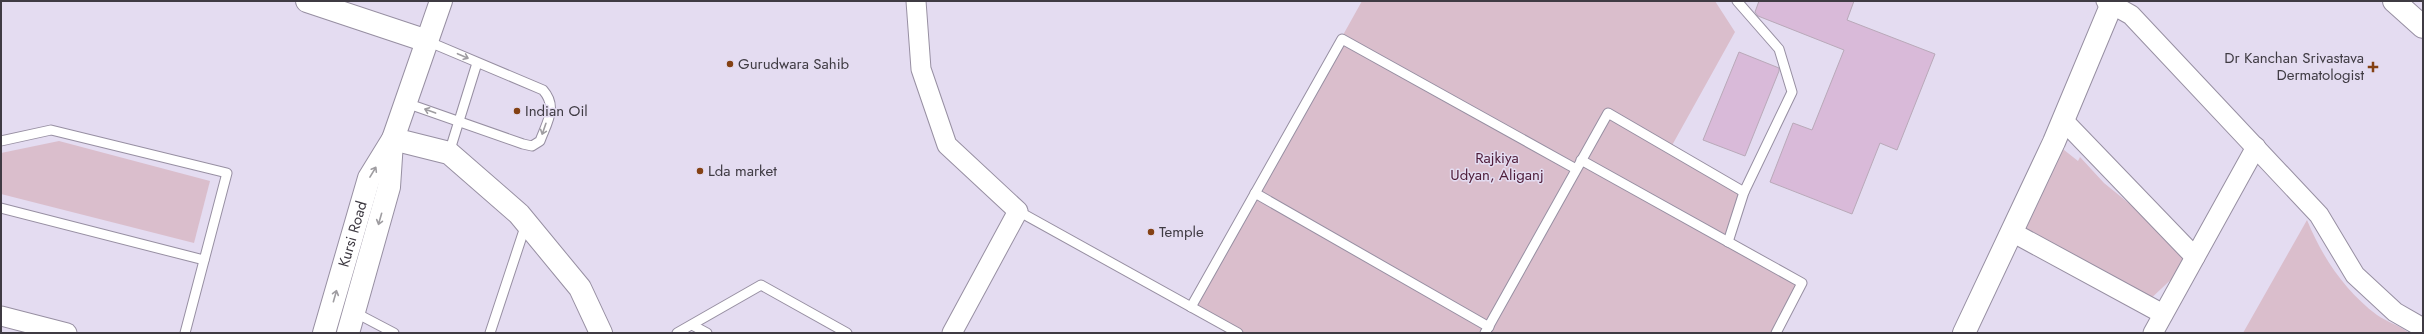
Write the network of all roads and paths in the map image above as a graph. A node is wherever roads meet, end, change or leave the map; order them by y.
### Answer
1 (307, 1) edge
2 (441, 1) edge
3 (916, 1) edge
4 (1737, 1) edge
5 (2394, 1) edge
6 (2110, 2) edge
7 (2423, 27) edge
8 (427, 41) junction
9 (477, 62) junction
10 (406, 103) junction
11 (2063, 120) junction
12 (459, 122) junction
13 (393, 139) junction
14 (1, 142) edge
15 (2256, 147) junction
16 (449, 153) junction
17 (1581, 160) junction
18 (1576, 169) junction
19 (1744, 192) junction
20 (1255, 193) junction
21 (1, 208) edge
22 (1018, 211) junction
23 (526, 223) junction
24 (2012, 232) junction
25 (1728, 242) junction
26 (2195, 257) junction
27 (204, 260) junction
28 (1191, 307) junction
29 (354, 312) junction
30 (2163, 314) junction
31 (1, 316) edge
32 (692, 325) junction
33 (2423, 328) edge
34 (598, 330) edge
35 (837, 330) edge
36 (1487, 330) edge
37 (48, 331) edge
38 (67, 333) edge
39 (185, 333) edge
40 (324, 333) edge
41 (348, 333) edge
42 (394, 333) edge
43 (490, 333) edge
44 (678, 333) edge
45 (707, 333) edge
46 (847, 333) edge
47 (952, 333) edge
48 (1238, 333) edge
49 (1776, 333) edge
50 (1964, 333) edge
51 (2153, 333) edge

1 - 8 street
2 - 8 street, Kursi Road
3 - 22 street
4 - 19 lane
5 - 7 street
6 - 11 street
6 - 15 street
8 -> 9 lane
8 - 10 street, Kursi Road
9 - 12 lane
9 -> 12 lane
12 -> 10 lane
10 - 13 street, Kursi Road
11 - 24 street
11 - 26 street
12 - 16 lane
13 - 16 street
13 -> 29 street, Kursi Road
40 -> 13 street, Kursi Road
14 - 27 lane
15 - 26 street
15 - 33 street
16 - 23 street
17 - 18 lane
17 - 19 lane
17 - 25 lane
18 - 20 lane
18 - 36 lane
19 - 25 lane
20 - 28 lane
20 - 36 lane
21 - 27 lane
22 - 28 lane
22 - 47 street
23 - 34 street
23 - 43 lane
24 - 30 street
24 - 50 street
25 - 49 lane
26 - 30 street
27 - 39 lane
28 - 48 lane
29 - 41 street, Kursi Road
29 - 42 lane
30 - 51 street
31 - 37 street
32 - 35 lane
32 - 44 lane
32 - 45 lane
35 - 46 lane
37 - 38 street

